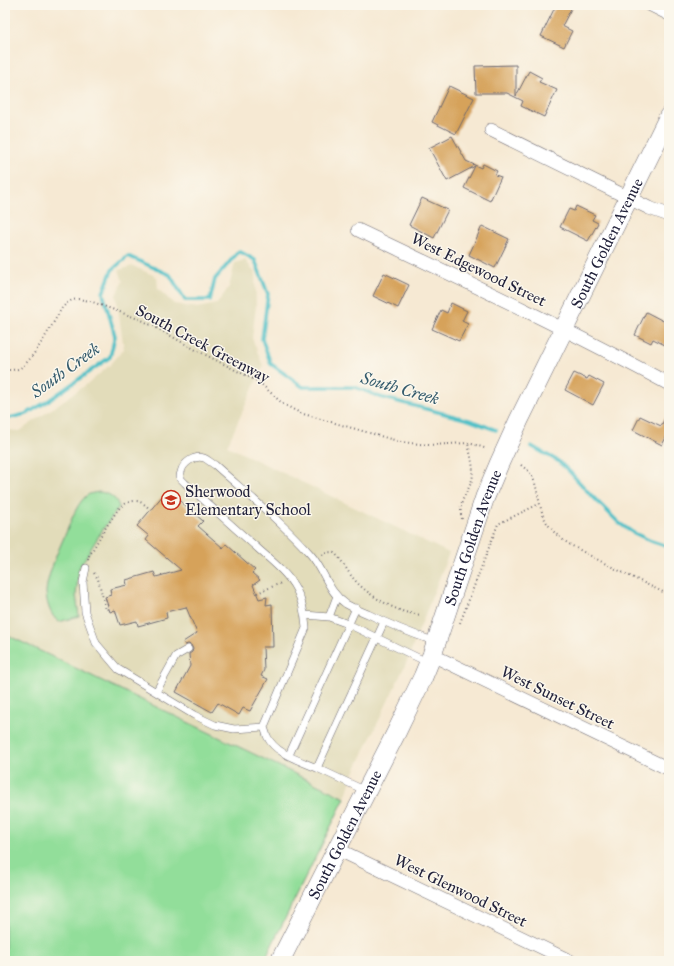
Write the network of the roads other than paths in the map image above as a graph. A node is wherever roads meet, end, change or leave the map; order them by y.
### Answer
1 (651, 5) edge
2 (669, 14) edge
3 (669, 116) edge
4 (491, 130) dead end
5 (629, 198) junction
6 (669, 215) edge
7 (358, 230) dead end
8 (564, 329) junction
9 (669, 384) edge
10 (86, 568) road end
11 (337, 596) junction
12 (356, 608) junction
13 (305, 615) junction
14 (329, 617) junction
15 (384, 622) junction
16 (348, 624) junction
17 (377, 638) junction
18 (188, 649) dead end
19 (432, 653) junction
20 (156, 692) junction
21 (264, 727) junction
22 (289, 755) junction
23 (317, 768) junction
24 (669, 769) edge
25 (366, 792) junction
26 (337, 849) junction
27 (280, 961) edge
28 (570, 961) edge

1 - 2 street
3 - 5 street, South Golden Avenue
4 - 5 street
5 - 6 street
5 - 8 street, South Golden Avenue
7 - 8 street, West Edgewood Street
8 - 9 street, West Edgewood Street
8 - 19 street, South Golden Avenue
10 - 20 lane
11 - 12 lane
11 - 13 lane
11 - 14 lane
12 - 15 lane
12 - 16 lane
13 - 14 lane
13 - 21 lane
14 - 16 lane
15 - 17 lane
15 - 19 lane
16 - 17 lane
16 - 22 lane
17 - 19 lane
17 - 23 lane
18 - 20 lane
19 - 24 street, West Sunset Street
19 - 25 street, South Golden Avenue
20 - 21 lane
21 - 22 lane
22 - 23 lane
23 - 25 lane
25 - 26 street, South Golden Avenue
26 - 27 street, South Golden Avenue
26 - 28 street, West Glenwood Street

